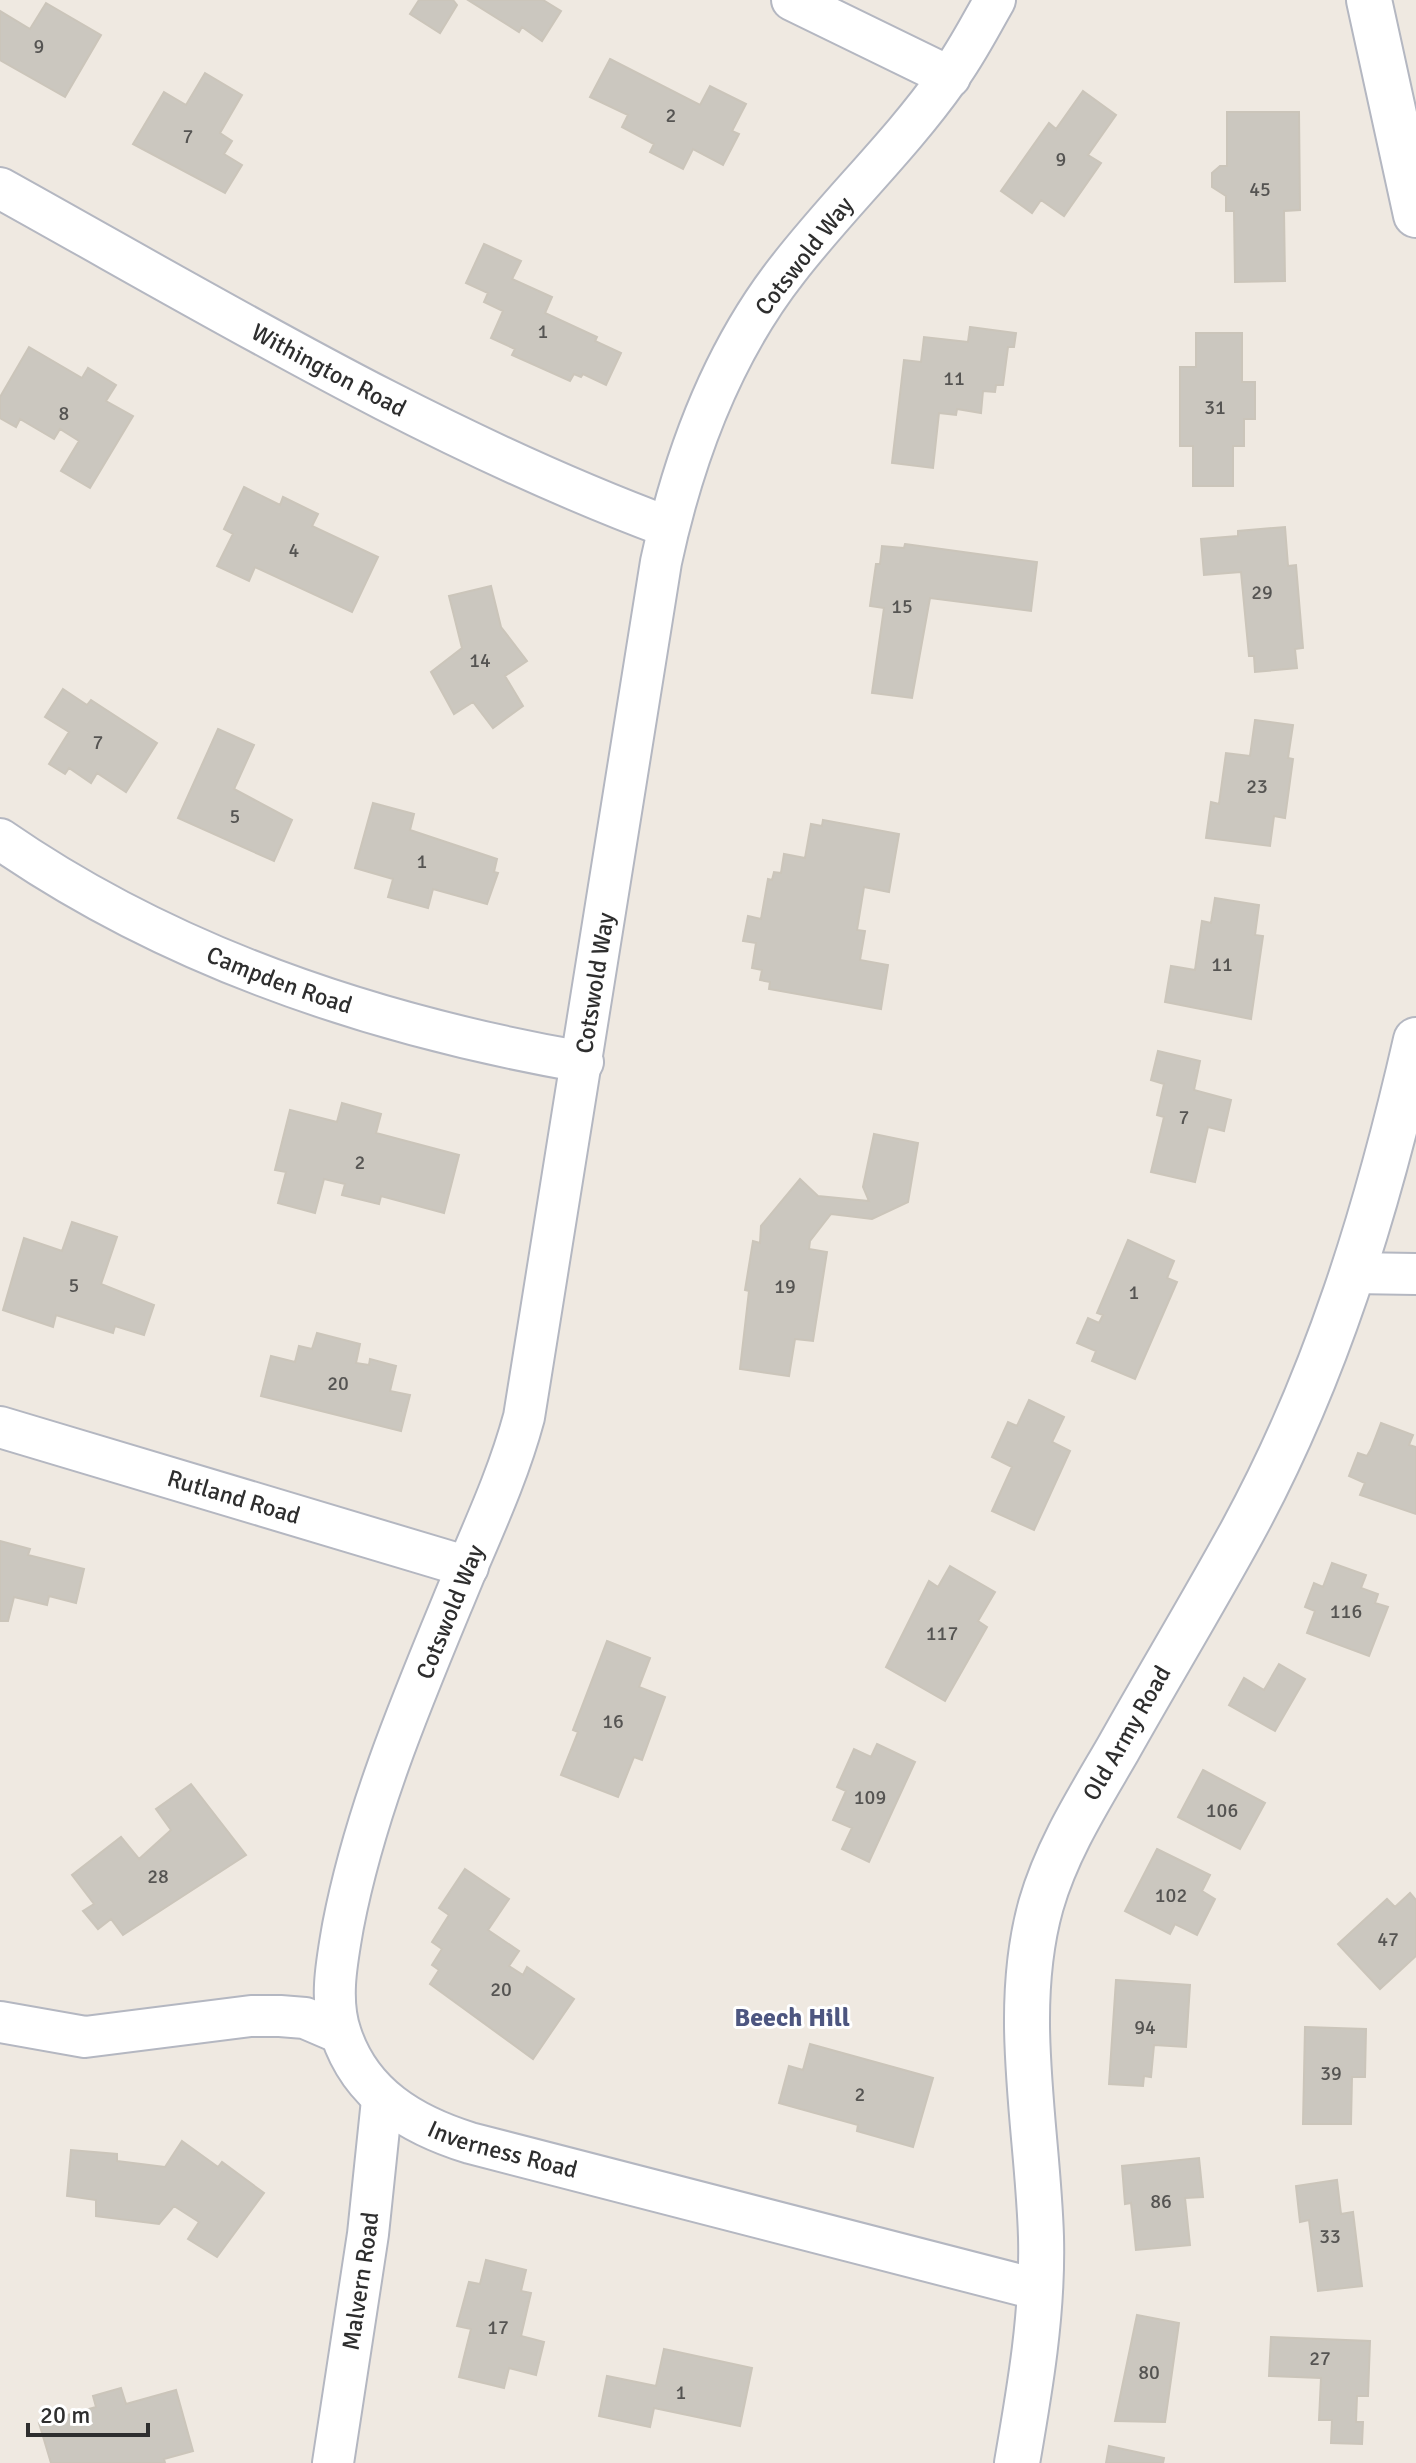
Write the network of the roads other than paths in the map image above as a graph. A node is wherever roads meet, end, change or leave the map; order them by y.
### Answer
1 (792, 0) edge
2 (995, 0) edge
3 (1369, 0) edge
4 (950, 77) junction
5 (0, 188) edge
6 (1416, 215) edge
7 (668, 527) junction
8 (0, 839) edge
9 (1416, 1040) edge
10 (583, 1062) junction
11 (1352, 1273) junction
12 (1416, 1274) edge
13 (0, 1427) edge
14 (468, 1567) junction
15 (0, 2022) edge
16 (340, 2033) junction
17 (382, 2100) junction
18 (1040, 2290) junction
19 (333, 2463) edge
20 (1017, 2463) edge

1 - 4 street
2 - 4 street, Cotswold Way
3 - 6 street
4 - 7 street, Cotswold Way
5 - 7 street, Withington Road
7 - 10 street, Cotswold Way
8 - 10 street, Campden Road
9 - 11 street, Old Army Road
10 - 14 street, Cotswold Way
11 - 12 street
11 - 18 street, Old Army Road
13 - 14 street, Rutland Road
14 - 16 street, Cotswold Way
15 - 16 street
16 - 17 street, Inverness Road
17 - 18 street, Inverness Road
17 - 19 street, Malvern Road
18 - 20 street, Old Army Road

